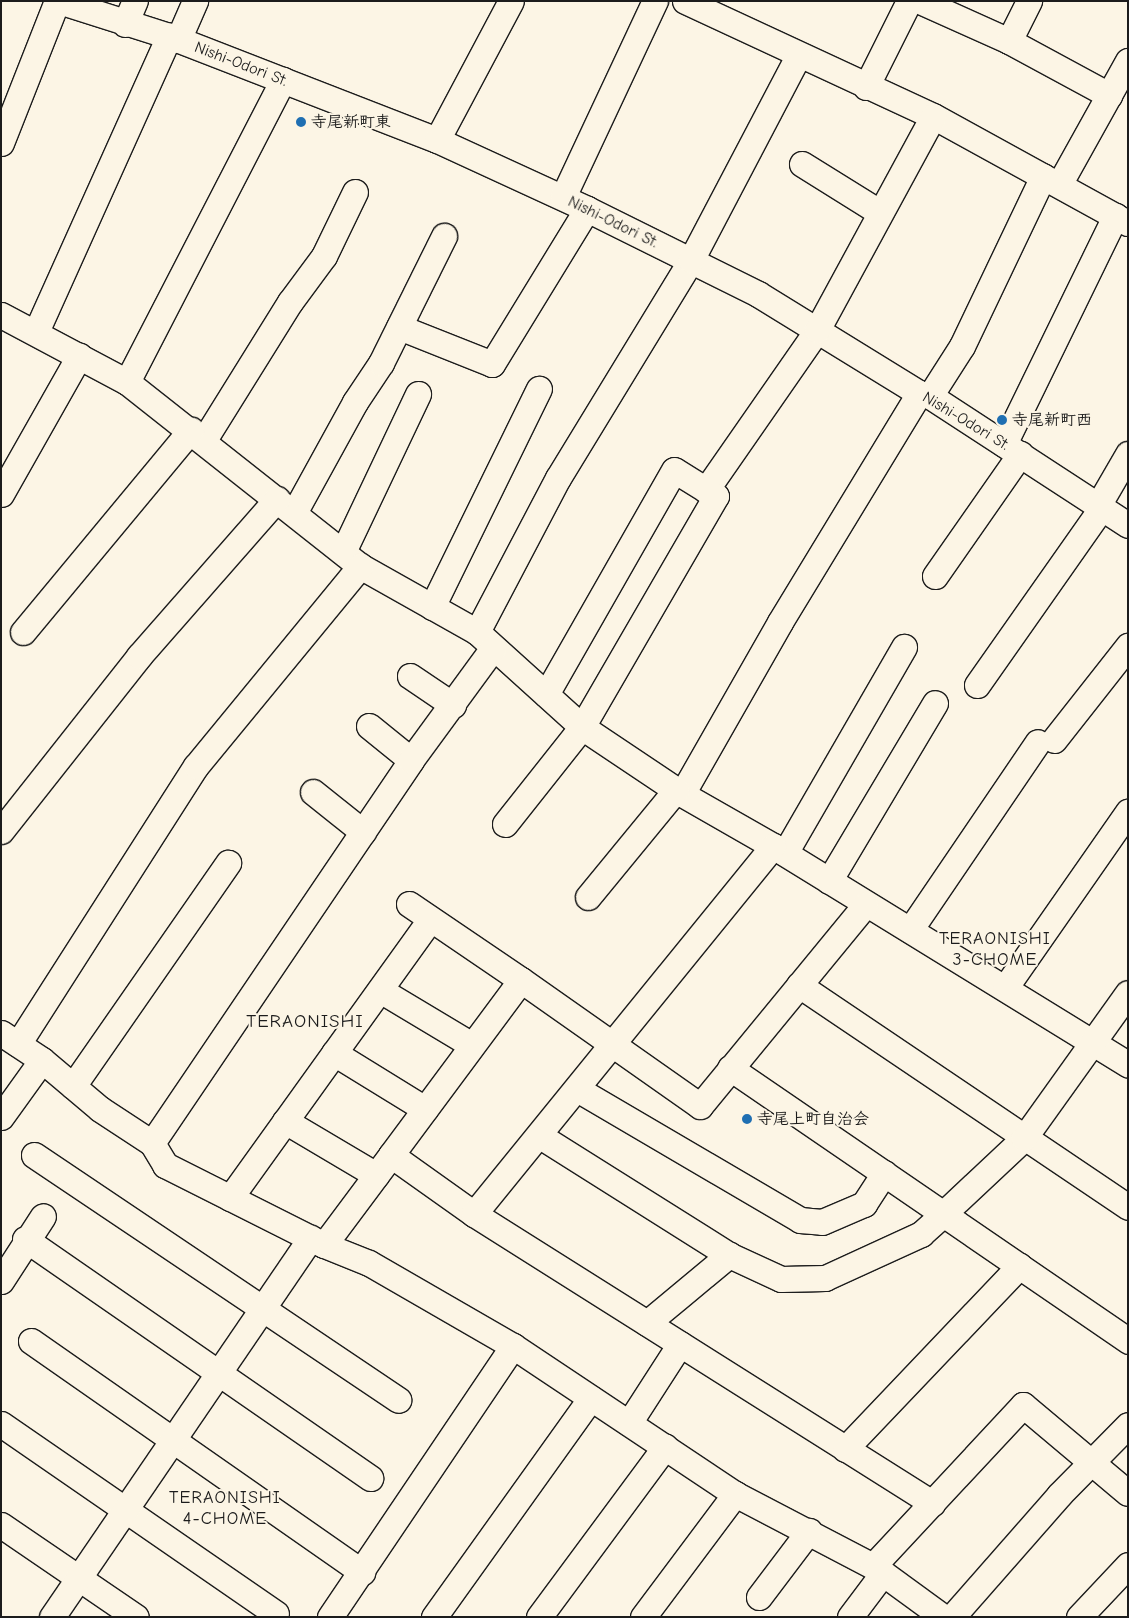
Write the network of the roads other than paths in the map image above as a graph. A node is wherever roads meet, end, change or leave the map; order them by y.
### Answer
1 (58, 1) edge
2 (135, 1) edge
3 (195, 1) edge
4 (511, 1) edge
5 (655, 1) edge
6 (685, 1) edge
7 (909, 1) edge
8 (920, 1) edge
9 (1029, 1) edge
10 (125, 24) junction
11 (173, 38) junction
12 (1009, 41) junction
13 (798, 56) junction
14 (1128, 61) edge
15 (283, 80) junction
16 (866, 87) junction
17 (1109, 95) junction
18 (934, 116) junction
19 (437, 140) junction
20 (1, 143) edge
21 (802, 164) dead end
22 (1051, 180) junction
23 (355, 192) dead end
24 (563, 198) junction
25 (587, 209) junction
26 (879, 212) junction
27 (1121, 220) edge
28 (444, 236) dead end
29 (691, 260) junction
30 (1, 315) edge
31 (399, 327) junction
32 (817, 330) junction
33 (36, 332) junction
34 (79, 356) junction
35 (126, 382) junction
36 (540, 389) dead end
37 (418, 394) dead end
38 (925, 394) junction
39 (197, 435) junction
40 (1012, 449) junction
41 (1128, 454) edge
42 (706, 490) junction
43 (1, 494) edge
44 (1100, 505) junction
45 (286, 506) junction
46 (1128, 525) edge
47 (351, 559) junction
48 (935, 576) dead end
49 (432, 607) junction
50 (23, 632) dead end
51 (485, 640) junction
52 (1128, 646) edge
53 (904, 647) dead end
54 (410, 676) dead end
55 (977, 685) dead end
56 (546, 694) junction
57 (935, 703) dead end
58 (453, 705) junction
59 (369, 726) dead end
60 (582, 727) junction
61 (411, 760) junction
62 (313, 792) dead end
63 (679, 792) junction
64 (1128, 812) edge
65 (505, 824) dead end
66 (3, 826) edge
67 (363, 832) junction
68 (779, 850) junction
69 (228, 863) dead end
70 (829, 881) junction
71 (588, 897) dead end
72 (409, 904) dead end
73 (865, 905) junction
74 (430, 920) junction
75 (910, 930) junction
76 (521, 980) junction
77 (799, 985) junction
78 (1005, 988) junction
79 (380, 990) junction
80 (1128, 994) edge
81 (10, 1039) edge
82 (1094, 1041) junction
83 (612, 1044) junction
84 (472, 1045) junction
85 (334, 1053) junction
86 (42, 1060) junction
87 (1128, 1064) edge
88 (730, 1068) junction
89 (74, 1086) junction
90 (577, 1089) junction
91 (425, 1109) junction
92 (1, 1117) edge
93 (285, 1121) junction
94 (540, 1136) junction
95 (1024, 1138) junction
96 (152, 1144) junction
97 (34, 1155) dead end
98 (391, 1155) junction
99 (884, 1174) junction
100 (376, 1175) junction
101 (230, 1198) junction
102 (1128, 1207) edge
103 (474, 1214) junction
104 (943, 1214) junction
105 (43, 1216) dead end
106 (25, 1239) junction
107 (318, 1242) junction
108 (729, 1255) junction
109 (1019, 1266) junction
110 (2, 1279) edge
111 (263, 1310) junction
112 (647, 1323) junction
113 (31, 1341) dead end
114 (1128, 1341) edge
115 (680, 1344) junction
116 (513, 1346) junction
117 (217, 1372) junction
118 (591, 1398) junction
119 (398, 1400) dead end
120 (1, 1424) edge
121 (629, 1424) junction
122 (1128, 1425) edge
123 (173, 1440) junction
124 (665, 1447) junction
125 (845, 1449) junction
126 (1092, 1462) junction
127 (370, 1478) dead end
128 (1128, 1493) edge
129 (735, 1494) junction
130 (932, 1503) junction
131 (125, 1507) junction
132 (1, 1525) edge
133 (809, 1531) junction
134 (1128, 1565) edge
135 (878, 1569) junction
136 (362, 1572) junction
137 (80, 1578) junction
138 (759, 1597) dead end
139 (276, 1614) dead end
140 (52, 1617) edge
141 (136, 1617) edge
142 (330, 1617) edge
143 (434, 1617) edge
144 (539, 1617) edge
145 (643, 1617) edge
146 (850, 1617) edge
147 (943, 1617) edge
148 (952, 1617) edge
149 (1079, 1617) edge

1 - 10 street, Nishi-Odori St.
1 - 20 street
2 - 10 street
3 - 11 street
4 - 19 street
5 - 24 street
6 - 13 street
7 - 16 street
8 - 12 street
9 - 12 street
10 - 11 street, Nishi-Odori St.
11 - 15 street, Nishi-Odori St.
11 - 33 street
12 - 17 street
13 - 16 street
13 - 29 street
14 - 17 street
15 - 19 street, Nishi-Odori St.
15 - 35 street
16 - 18 street
17 - 22 street
18 - 22 street
18 - 26 street
19 - 24 street, Nishi-Odori St.
21 - 26 street
22 - 27 street
22 - 38 street
23 - 39 street
24 - 25 street, Nishi-Odori St.
25 - 29 street, Nishi-Odori St.
25 - 31 street
26 - 32 street
27 - 40 street
28 - 31 street
29 - 32 street, Nishi-Odori St.
29 - 51 street
30 - 33 street
31 - 45 street
32 - 38 street, Nishi-Odori St.
32 - 42 street
33 - 34 street
34 - 35 street
34 - 43 street
35 - 39 street
36 - 49 street
37 - 47 street
38 - 40 street, Nishi-Odori St.
38 - 63 street
39 - 45 street
39 - 50 street
40 - 44 street, Nishi-Odori St.
40 - 48 street
41 - 44 street
42 - 56 street
42 - 60 street
44 - 46 street, Nishi-Odori St.
44 - 55 street
45 - 47 street
45 - 66 street
47 - 49 street
47 - 81 street
49 - 51 street
51 - 56 street
51 - 58 street
52 - 75 street
53 - 68 street
54 - 58 street
56 - 60 street
57 - 70 street
58 - 61 street
59 - 61 street
60 - 63 street
60 - 65 street
61 - 67 street
62 - 67 street
63 - 68 street
63 - 71 street
64 - 78 street
67 - 96 street
68 - 70 street
68 - 83 street
69 - 89 street
70 - 73 street
72 - 74 street
73 - 75 street
73 - 77 street
74 - 76 street
74 - 79 street
75 - 78 street
76 - 83 street
76 - 84 street
77 - 88 street
77 - 95 street
78 - 82 street
79 - 84 street
79 - 85 street
80 - 82 street
81 - 86 street
82 - 87 street
82 - 95 street
83 - 88 street
83 - 90 street
84 - 91 street
85 - 91 street
85 - 93 street
86 - 89 street
86 - 92 street
88 - 99 street
89 - 96 street
90 - 94 street
90 - 99 street
91 - 98 street
93 - 100 street
93 - 101 street
94 - 103 street
94 - 108 street
95 - 102 street
95 - 104 street
96 - 101 street
97 - 111 street
98 - 100 street
98 - 103 street
99 - 104 street
100 - 107 street
101 - 107 street
103 - 112 street
104 - 108 street
104 - 109 street
105 - 106 street
106 - 110 street
106 - 117 street
107 - 111 street
107 - 116 street
108 - 112 street
109 - 114 street
109 - 125 street
111 - 117 street
111 - 119 street
112 - 115 street
113 - 123 street
115 - 121 street
115 - 125 street
116 - 118 street
116 - 136 street
117 - 123 street
117 - 127 street
118 - 121 street
118 - 143 street
120 - 131 street
121 - 124 street
122 - 126 street
123 - 131 street
123 - 136 street
124 - 129 street
124 - 144 street
125 - 130 street
126 - 128 street
126 - 130 street
126 - 148 street
129 - 133 street
129 - 145 street
130 - 135 street
131 - 137 street
131 - 139 street
132 - 137 street
133 - 135 street
133 - 138 street
134 - 149 street
135 - 146 street
135 - 147 street
136 - 142 street
137 - 140 street
137 - 141 street

